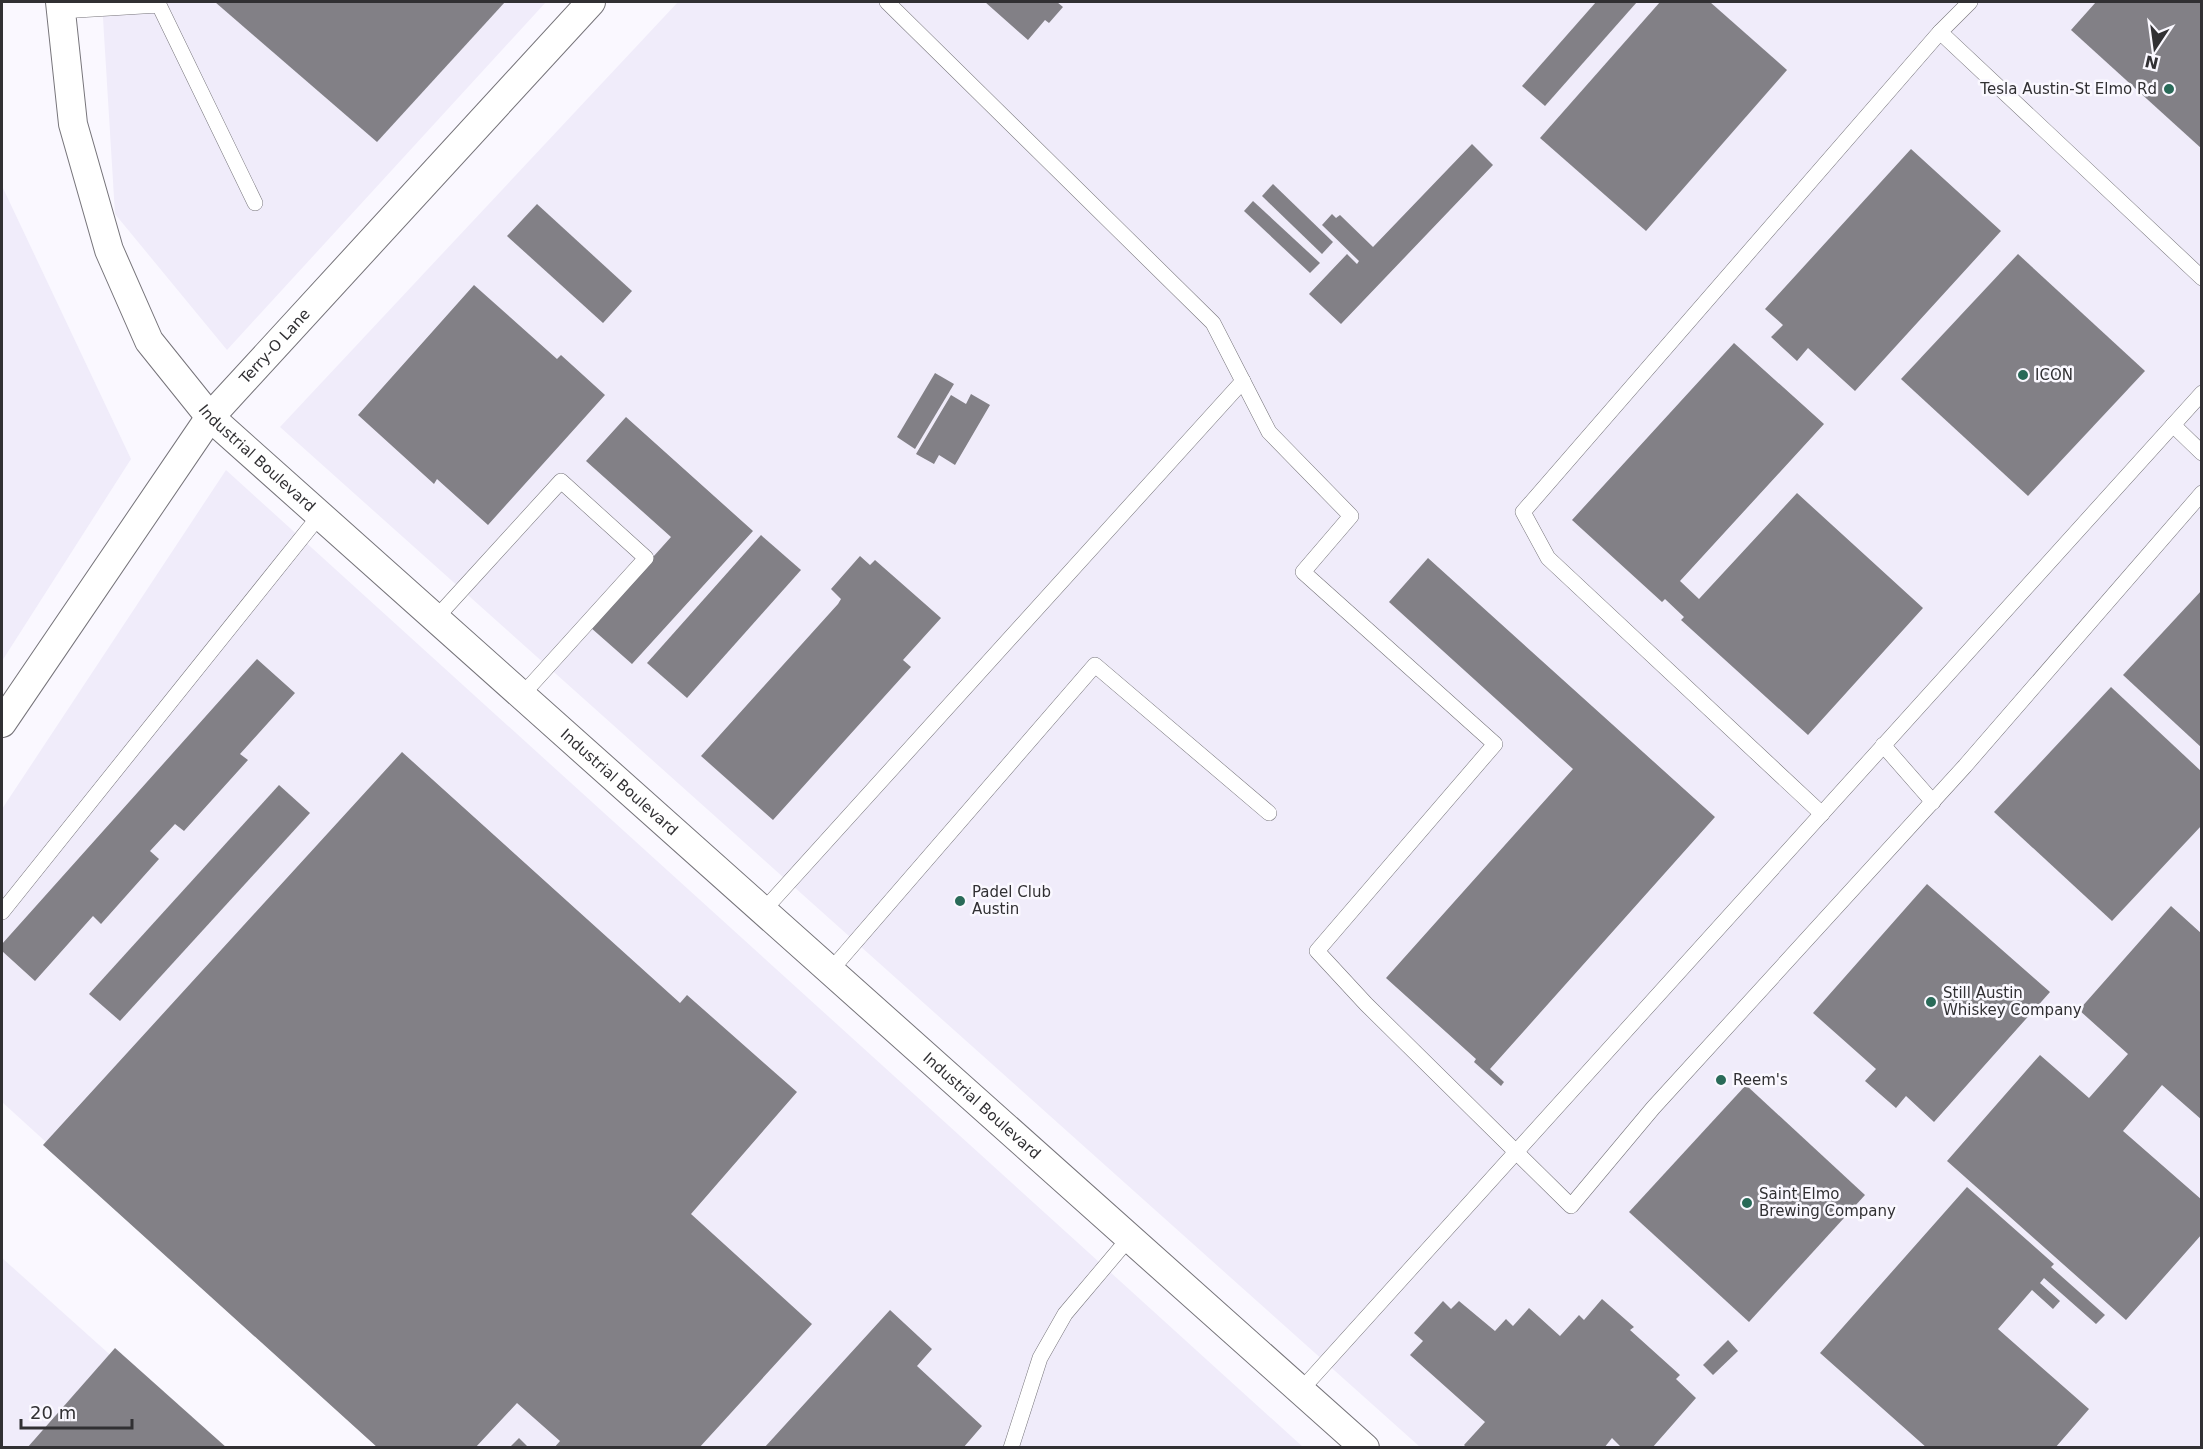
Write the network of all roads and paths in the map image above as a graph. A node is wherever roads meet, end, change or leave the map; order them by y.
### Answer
1 (591, 2) edge
2 (887, 2) edge
3 (1970, 2) edge
4 (60, 6) edge
5 (1940, 32) junction
6 (255, 203) dead end
7 (2202, 278) edge
8 (1243, 381) junction
9 (2202, 393) edge
10 (210, 417) junction
11 (2173, 425) junction
12 (2202, 453) edge
13 (2202, 493) edge
14 (320, 515) junction
15 (436, 618) junction
16 (522, 695) junction
17 (2, 723) edge
18 (1883, 746) junction
19 (1933, 802) junction
20 (1269, 813) dead end
21 (1822, 814) junction
22 (764, 910) junction
23 (2, 912) edge
24 (831, 970) junction
25 (1517, 1152) junction
26 (1130, 1237) junction
27 (1301, 1390) junction
28 (1360, 1446) edge
29 (1011, 1448) edge

1 - 10 street, Terry-O Lane
2 - 8 lane
3 - 5 lane
4 - 6 lane
4 - 10 street, Industrial Boulevard
5 - 7 lane
5 - 21 lane
8 - 22 lane
8 - 25 lane
9 - 11 lane
10 - 14 street, Industrial Boulevard
10 - 17 street, Terry-O Lane
11 - 12 lane
11 - 18 lane
13 - 19 lane
14 - 15 street, Industrial Boulevard
14 - 23 lane
15 - 16 street, Industrial Boulevard
15 - 16 lane
16 - 22 street, Industrial Boulevard
18 - 19 lane
18 - 21 lane
19 - 25 lane
20 - 24 lane
21 - 25 lane
22 - 24 street, Industrial Boulevard
24 - 26 street, Industrial Boulevard
25 - 27 lane
26 - 27 street, Industrial Boulevard
26 - 29 lane
27 - 28 street, Industrial Boulevard

